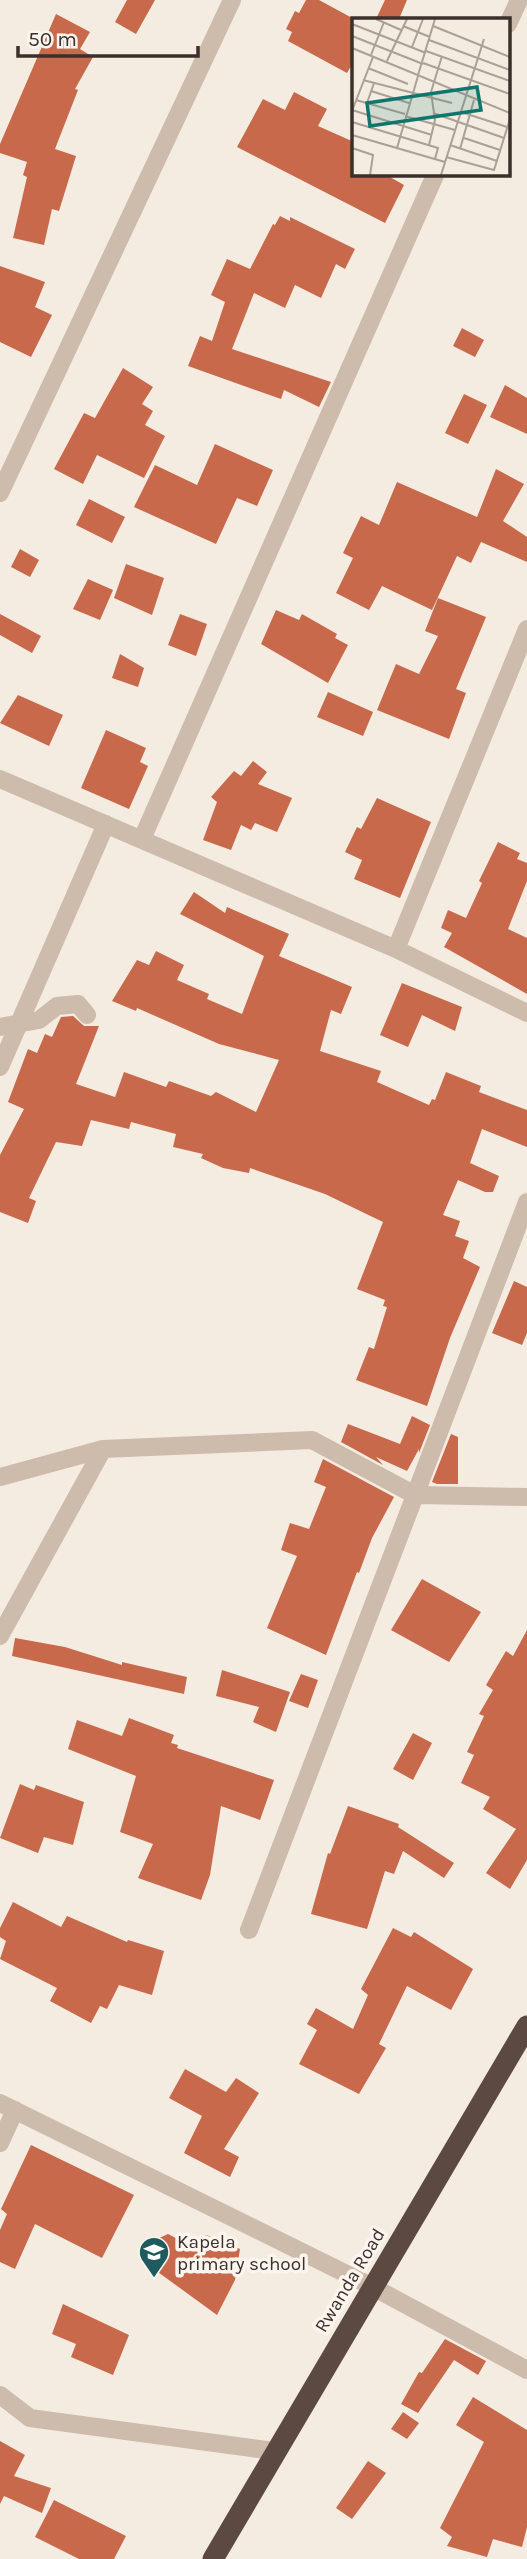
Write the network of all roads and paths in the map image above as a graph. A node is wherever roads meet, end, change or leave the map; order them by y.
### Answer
1 (232, 0) edge
2 (523, 1) edge
3 (510, 21) edge
4 (435, 175) edge
5 (0, 493) edge
6 (527, 629) edge
7 (0, 779) edge
8 (106, 824) junction
9 (142, 839) junction
10 (396, 949) junction
11 (527, 1013) edge
12 (87, 1015) dead end
13 (20, 1022) junction
14 (0, 1027) edge
15 (5, 1039) edge
16 (0, 1067) edge
17 (527, 1202) edge
18 (103, 1450) junction
19 (0, 1477) edge
20 (415, 1495) junction
21 (527, 1497) edge
22 (0, 1636) edge
23 (249, 1930) dead end
24 (527, 2026) edge
25 (7, 2107) edge
26 (0, 2143) edge
27 (372, 2286) junction
28 (527, 2370) edge
29 (0, 2395) edge
30 (274, 2451) junction
31 (213, 2559) edge

1 - 5 street
2 - 3 street
4 - 9 street
6 - 10 street
7 - 8 street
8 - 9 street
8 - 13 street
9 - 10 street
10 - 11 street
12 - 13 street
13 - 14 street
13 - 15 street
15 - 16 street
17 - 20 street
18 - 19 street
18 - 20 street
18 - 22 street
20 - 21 street
20 - 23 street
24 - 27 highway, Rwanda Road
25 - 26 street
25 - 27 street
27 - 28 street
27 - 30 highway, Rwanda Road
29 - 30 street
30 - 31 highway, Rwanda Road

